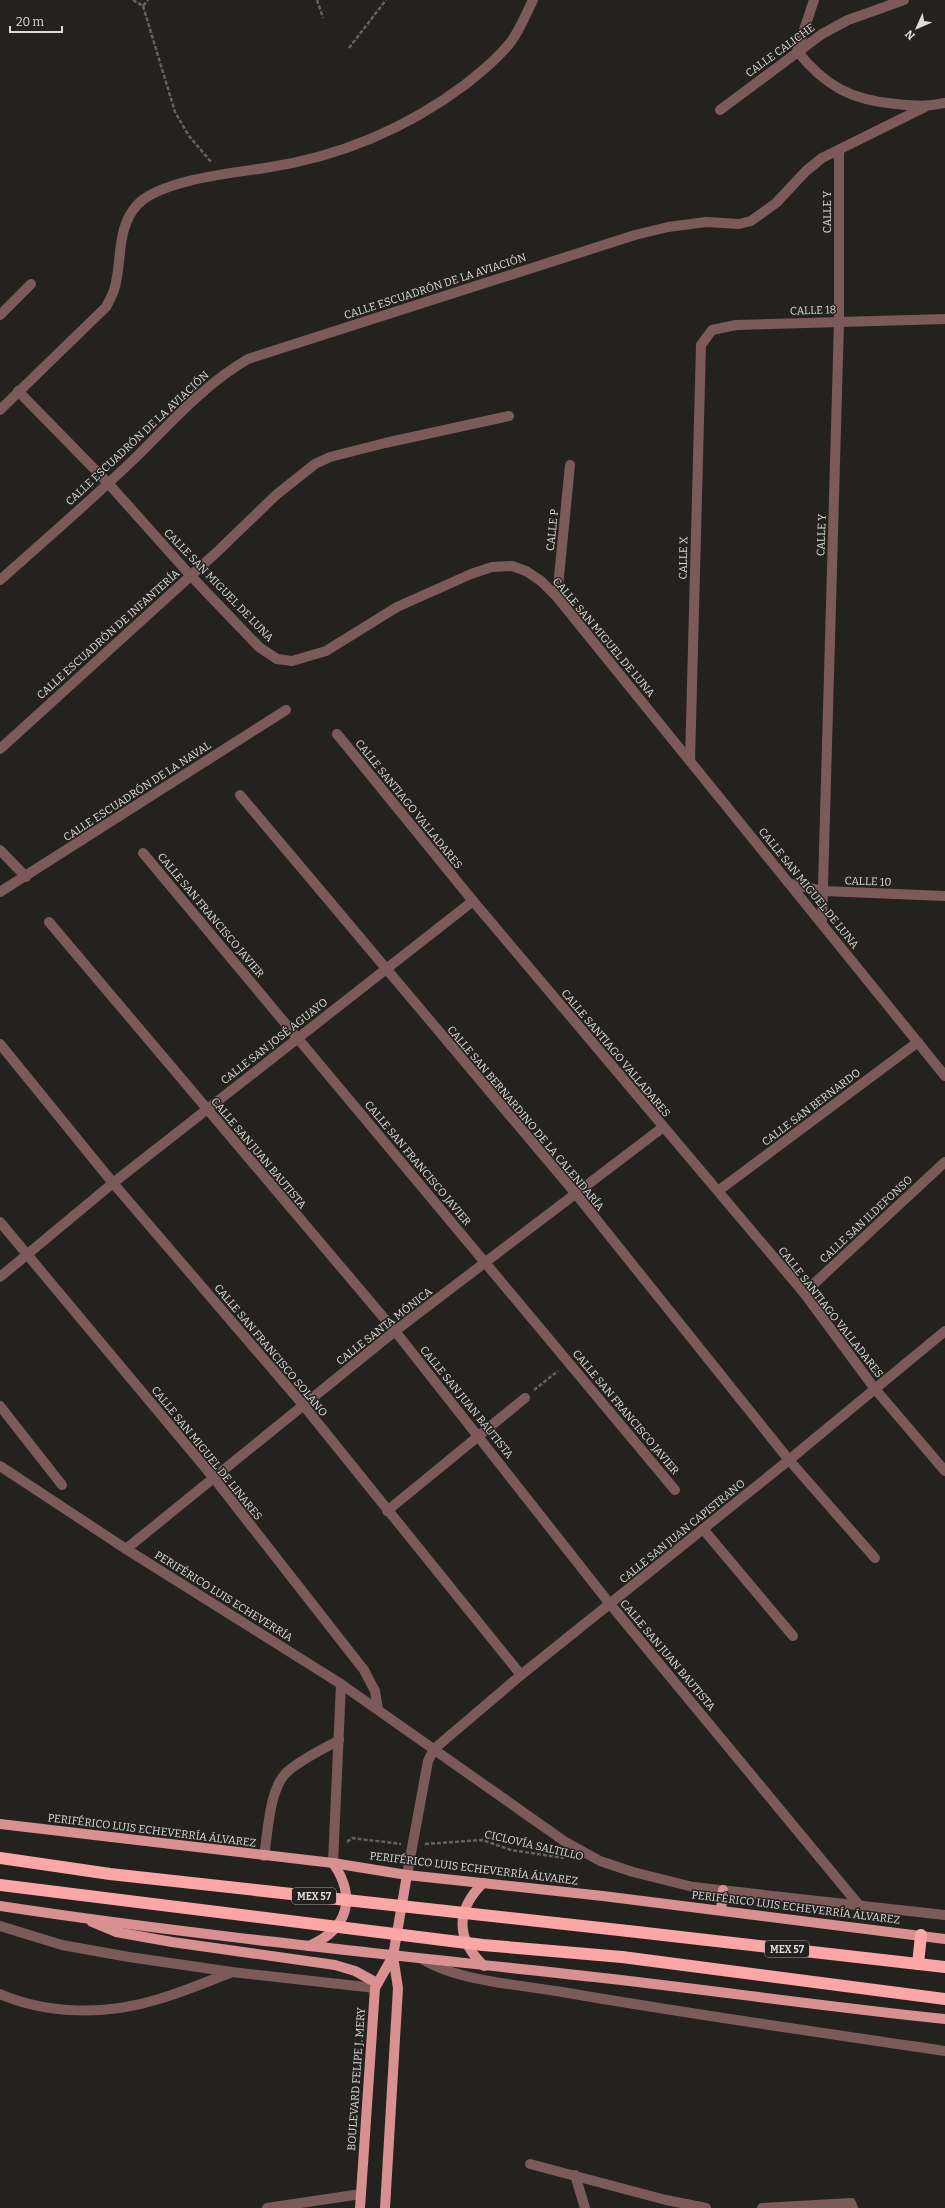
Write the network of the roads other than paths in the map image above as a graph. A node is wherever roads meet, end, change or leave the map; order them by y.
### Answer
1 (533, 0) edge
2 (814, 0) edge
3 (904, 0) edge
4 (797, 50) junction
5 (945, 103) edge
6 (925, 107) junction
7 (720, 110) dead end
8 (839, 150) junction
9 (31, 284) dead end
10 (0, 315) edge
11 (945, 319) edge
12 (839, 322) junction
13 (700, 356) joint
14 (18, 391) junction
15 (0, 410) edge
16 (509, 416) dead end
17 (570, 465) dead end
18 (108, 483) junction
19 (190, 575) junction
20 (0, 580) edge
21 (557, 597) junction
22 (286, 710) dead end
23 (337, 734) dead end
24 (0, 749) edge
25 (690, 761) junction
26 (240, 795) dead end
27 (0, 850) edge
28 (143, 853) dead end
29 (26, 877) junction
30 (791, 884) junction
31 (823, 891) junction
32 (0, 892) edge
33 (945, 896) edge
34 (472, 901) junction
35 (822, 921) junction
36 (49, 922) dead end
37 (384, 969) junction
38 (298, 1038) junction
39 (918, 1042) junction
40 (0, 1044) edge
41 (945, 1076) edge
42 (207, 1109) junction
43 (662, 1128) junction
44 (945, 1162) edge
45 (113, 1184) junction
46 (718, 1192) junction
47 (576, 1194) junction
48 (0, 1222) edge
49 (27, 1255) junction
50 (486, 1263) junction
51 (0, 1277) edge
52 (804, 1293) junction
53 (395, 1331) junction
54 (945, 1331) edge
55 (875, 1389) junction
56 (525, 1398) road end
57 (0, 1406) edge
58 (304, 1406) junction
59 (479, 1436) junction
60 (789, 1460) junction
61 (0, 1466) edge
62 (945, 1471) edge
63 (213, 1477) junction
64 (62, 1485) dead end
65 (675, 1490) dead end
66 (387, 1511) junction
67 (703, 1529) junction
68 (126, 1549) junction
69 (875, 1558) dead end
70 (610, 1604) junction
71 (793, 1636) dead end
72 (521, 1675) junction
73 (342, 1684) junction
74 (378, 1709) junction
75 (339, 1740) junction
76 (434, 1749) junction
77 (0, 1824) edge
78 (264, 1856) junction
79 (0, 1858) edge
80 (333, 1863) junction
81 (407, 1875) junction
82 (483, 1883) junction
83 (0, 1885) edge
84 (723, 1890) junction
85 (858, 1904) junction
86 (0, 1906) edge
87 (721, 1910) junction
88 (945, 1915) edge
89 (85, 1919) junction
90 (0, 1926) edge
91 (921, 1936) junction
92 (945, 1939) edge
93 (309, 1946) junction
94 (393, 1956) junction
95 (424, 1960) junction
96 (918, 1964) junction
97 (484, 1966) junction
98 (945, 1967) edge
99 (232, 1972) junction
100 (376, 1986) junction
101 (0, 1994) edge
102 (945, 1999) edge
103 (945, 2019) edge
104 (945, 2051) edge
105 (530, 2164) dead end
106 (575, 2175) junction
107 (361, 2194) junction
108 (852, 2206) edge
109 (267, 2208) edge
110 (360, 2208) edge
111 (385, 2208) edge
112 (585, 2208) edge
113 (706, 2208) edge
114 (762, 2208) edge

1 - 14 street
2 - 4 street
3 - 4 street, CALLE CALICHE
4 - 6 street
4 - 7 street, CALLE CALICHE
5 - 6 street
6 - 8 street, CALLE ESCUADRÓN DE LA AVIACIÓN
8 - 12 street, CALLE Y
8 - 18 street, CALLE ESCUADRÓN DE LA AVIACIÓN
9 - 10 street
11 - 12 street, CALLE 18
12 - 13 street, CALLE 18
12 - 31 street, CALLE Y
13 - 25 street, CALLE X
14 - 15 street
14 - 18 street, CALLE SAN MIGUEL DE LUNA
16 - 19 street, CALLE ESCUADRÓN DE INFANTERÍA
17 - 21 street, CALLE P
18 - 19 street, CALLE SAN MIGUEL DE LUNA
18 - 20 street, CALLE ESCUADRÓN DE LA AVIACIÓN
19 - 21 street, CALLE SAN MIGUEL DE LUNA
19 - 24 street, CALLE ESCUADRÓN DE INFANTERÍA
21 - 25 street, CALLE SAN MIGUEL DE LUNA
22 - 29 street, CALLE ESCUADRÓN DE LA NAVAL
23 - 34 street, CALLE SANTIAGO VALLADARES
25 - 30 street, CALLE SAN MIGUEL DE LUNA
26 - 37 street, CALLE SAN BERNARDINO DE LA CALENDARÍA
27 - 29 street
28 - 38 street, CALLE SAN FRANCISCO JAVIER
29 - 32 street, CALLE ESCUADRÓN DE LA NAVAL
30 - 31 street, CALLE 10
30 - 35 street, CALLE SAN MIGUEL DE LUNA
31 - 33 street, CALLE 10
31 - 35 street, CALLE Y
34 - 37 street, CALLE SAN JOSÉ AGUAYO
34 - 43 street, CALLE SANTIAGO VALLADARES
35 - 39 street, CALLE SAN MIGUEL DE LUNA
36 - 42 street, CALLE SAN JUAN BAUTISTA
37 - 38 street, CALLE SAN JOSÉ AGUAYO
37 - 47 street, CALLE SAN BERNARDINO DE LA CALENDARÍA
38 - 42 street, CALLE SAN JOSÉ AGUAYO
38 - 50 street, CALLE SAN FRANCISCO JAVIER
39 - 41 street, CALLE SAN MIGUEL DE LUNA
39 - 46 street, CALLE SAN BERNARDO
40 - 45 street, CALLE SAN FRANCISCO SOLANO
42 - 45 street, CALLE SAN JOSÉ AGUAYO
42 - 53 street, CALLE SAN JUAN BAUTISTA
43 - 46 street, CALLE SANTIAGO VALLADARES
43 - 47 street, CALLE SANTA MÓNICA
44 - 52 street, CALLE SAN ILDEFONSO
45 - 49 street, CALLE SAN JOSÉ AGUAYO
45 - 58 street, CALLE SAN FRANCISCO SOLANO
46 - 52 street, CALLE SANTIAGO VALLADARES
47 - 50 street, CALLE SANTA MÓNICA
47 - 60 street, CALLE SAN BERNARDINO DE LA CALENDARÍA
48 - 49 street, CALLE SAN MIGUEL DE LINARES
49 - 51 street, CALLE SAN JOSÉ AGUAYO
49 - 63 street, CALLE SAN MIGUEL DE LINARES
50 - 53 street, CALLE SANTA MÓNICA
50 - 65 street, CALLE SAN FRANCISCO JAVIER
52 - 55 street, CALLE SANTIAGO VALLADARES
53 - 58 street, CALLE SANTA MÓNICA
53 - 59 street, CALLE SAN JUAN BAUTISTA
54 - 55 street, CALLE SAN JUAN CAPISTRANO
55 - 60 street, CALLE SAN JUAN CAPISTRANO
55 - 62 street, CALLE SANTIAGO VALLADARES
56 - 59 street
57 - 64 street
58 - 63 street, CALLE SANTA MÓNICA
58 - 66 street, CALLE SAN FRANCISCO SOLANO
59 - 66 street
59 - 70 street, CALLE SAN JUAN BAUTISTA
60 - 67 street, CALLE SAN JUAN CAPISTRANO
60 - 69 street, CALLE SAN BERNARDINO DE LA CALENDARÍA
61 - 68 street, PERIFÉRICO LUIS ECHEVERRÍA
63 - 68 street, CALLE SANTA MÓNICA
63 - 74 street, CALLE SAN MIGUEL DE LINARES
66 - 72 street, CALLE SAN FRANCISCO SOLANO
67 - 70 street, CALLE SAN JUAN CAPISTRANO
67 - 71 street
68 - 73 street, PERIFÉRICO LUIS ECHEVERRÍA
70 - 72 street, CALLE SAN JUAN CAPISTRANO
70 - 85 street, CALLE SAN JUAN BAUTISTA
72 - 76 street, CALLE SAN JUAN CAPISTRANO
73 - 74 street, PERIFÉRICO LUIS ECHEVERRÍA
73 - 75 street
74 - 76 street, PERIFÉRICO LUIS ECHEVERRÍA
75 - 78 street
75 - 80 street
76 - 81 street, BOULEVARD FELIPE J. MERY
76 - 84 street, PERIFÉRICO LUIS ECHEVERRÍA ÁLVAREZ
77 - 78 main road, PERIFÉRICO LUIS ECHEVERRÍA ÁLVAREZ
78 - 80 main road, PERIFÉRICO LUIS ECHEVERRÍA ÁLVAREZ
79 - 96 highway, MEX 57, bridge
80 - 81 main road, PERIFÉRICO LUIS ECHEVERRÍA ÁLVAREZ
80 - 93 main road
81 - 82 main road, PERIFÉRICO LUIS ECHEVERRÍA ÁLVAREZ
81 - 94 main road, BOULEVARD FELIPE J. MERY
82 - 87 main road, PERIFÉRICO LUIS ECHEVERRÍA ÁLVAREZ
82 - 97 main road
83 - 102 highway, bridge
84 - 85 street, PERIFÉRICO LUIS ECHEVERRÍA ÁLVAREZ
84 - 87 main road
85 - 88 street, PERIFÉRICO LUIS ECHEVERRÍA ÁLVAREZ
86 - 89 main road
87 - 91 main road, PERIFÉRICO LUIS ECHEVERRÍA ÁLVAREZ
89 - 93 main road
89 - 100 main road
90 - 99 street
91 - 92 main road, PERIFÉRICO LUIS ECHEVERRÍA ÁLVAREZ
91 - 96 highway
93 - 94 main road
94 - 95 main road
94 - 100 main road, BOULEVARD FELIPE J. MERY
94 - 111 main road, BOULEVARD FELIPE J. MERY
95 - 97 main road
95 - 104 street
96 - 98 highway, MEX 57
97 - 103 main road
99 - 100 street
99 - 101 street
100 - 107 main road, BOULEVARD FELIPE J. MERY
105 - 106 street
106 - 112 street
106 - 113 street
107 - 109 street
107 - 110 main road, BOULEVARD FELIPE J. MERY
108 - 114 street

